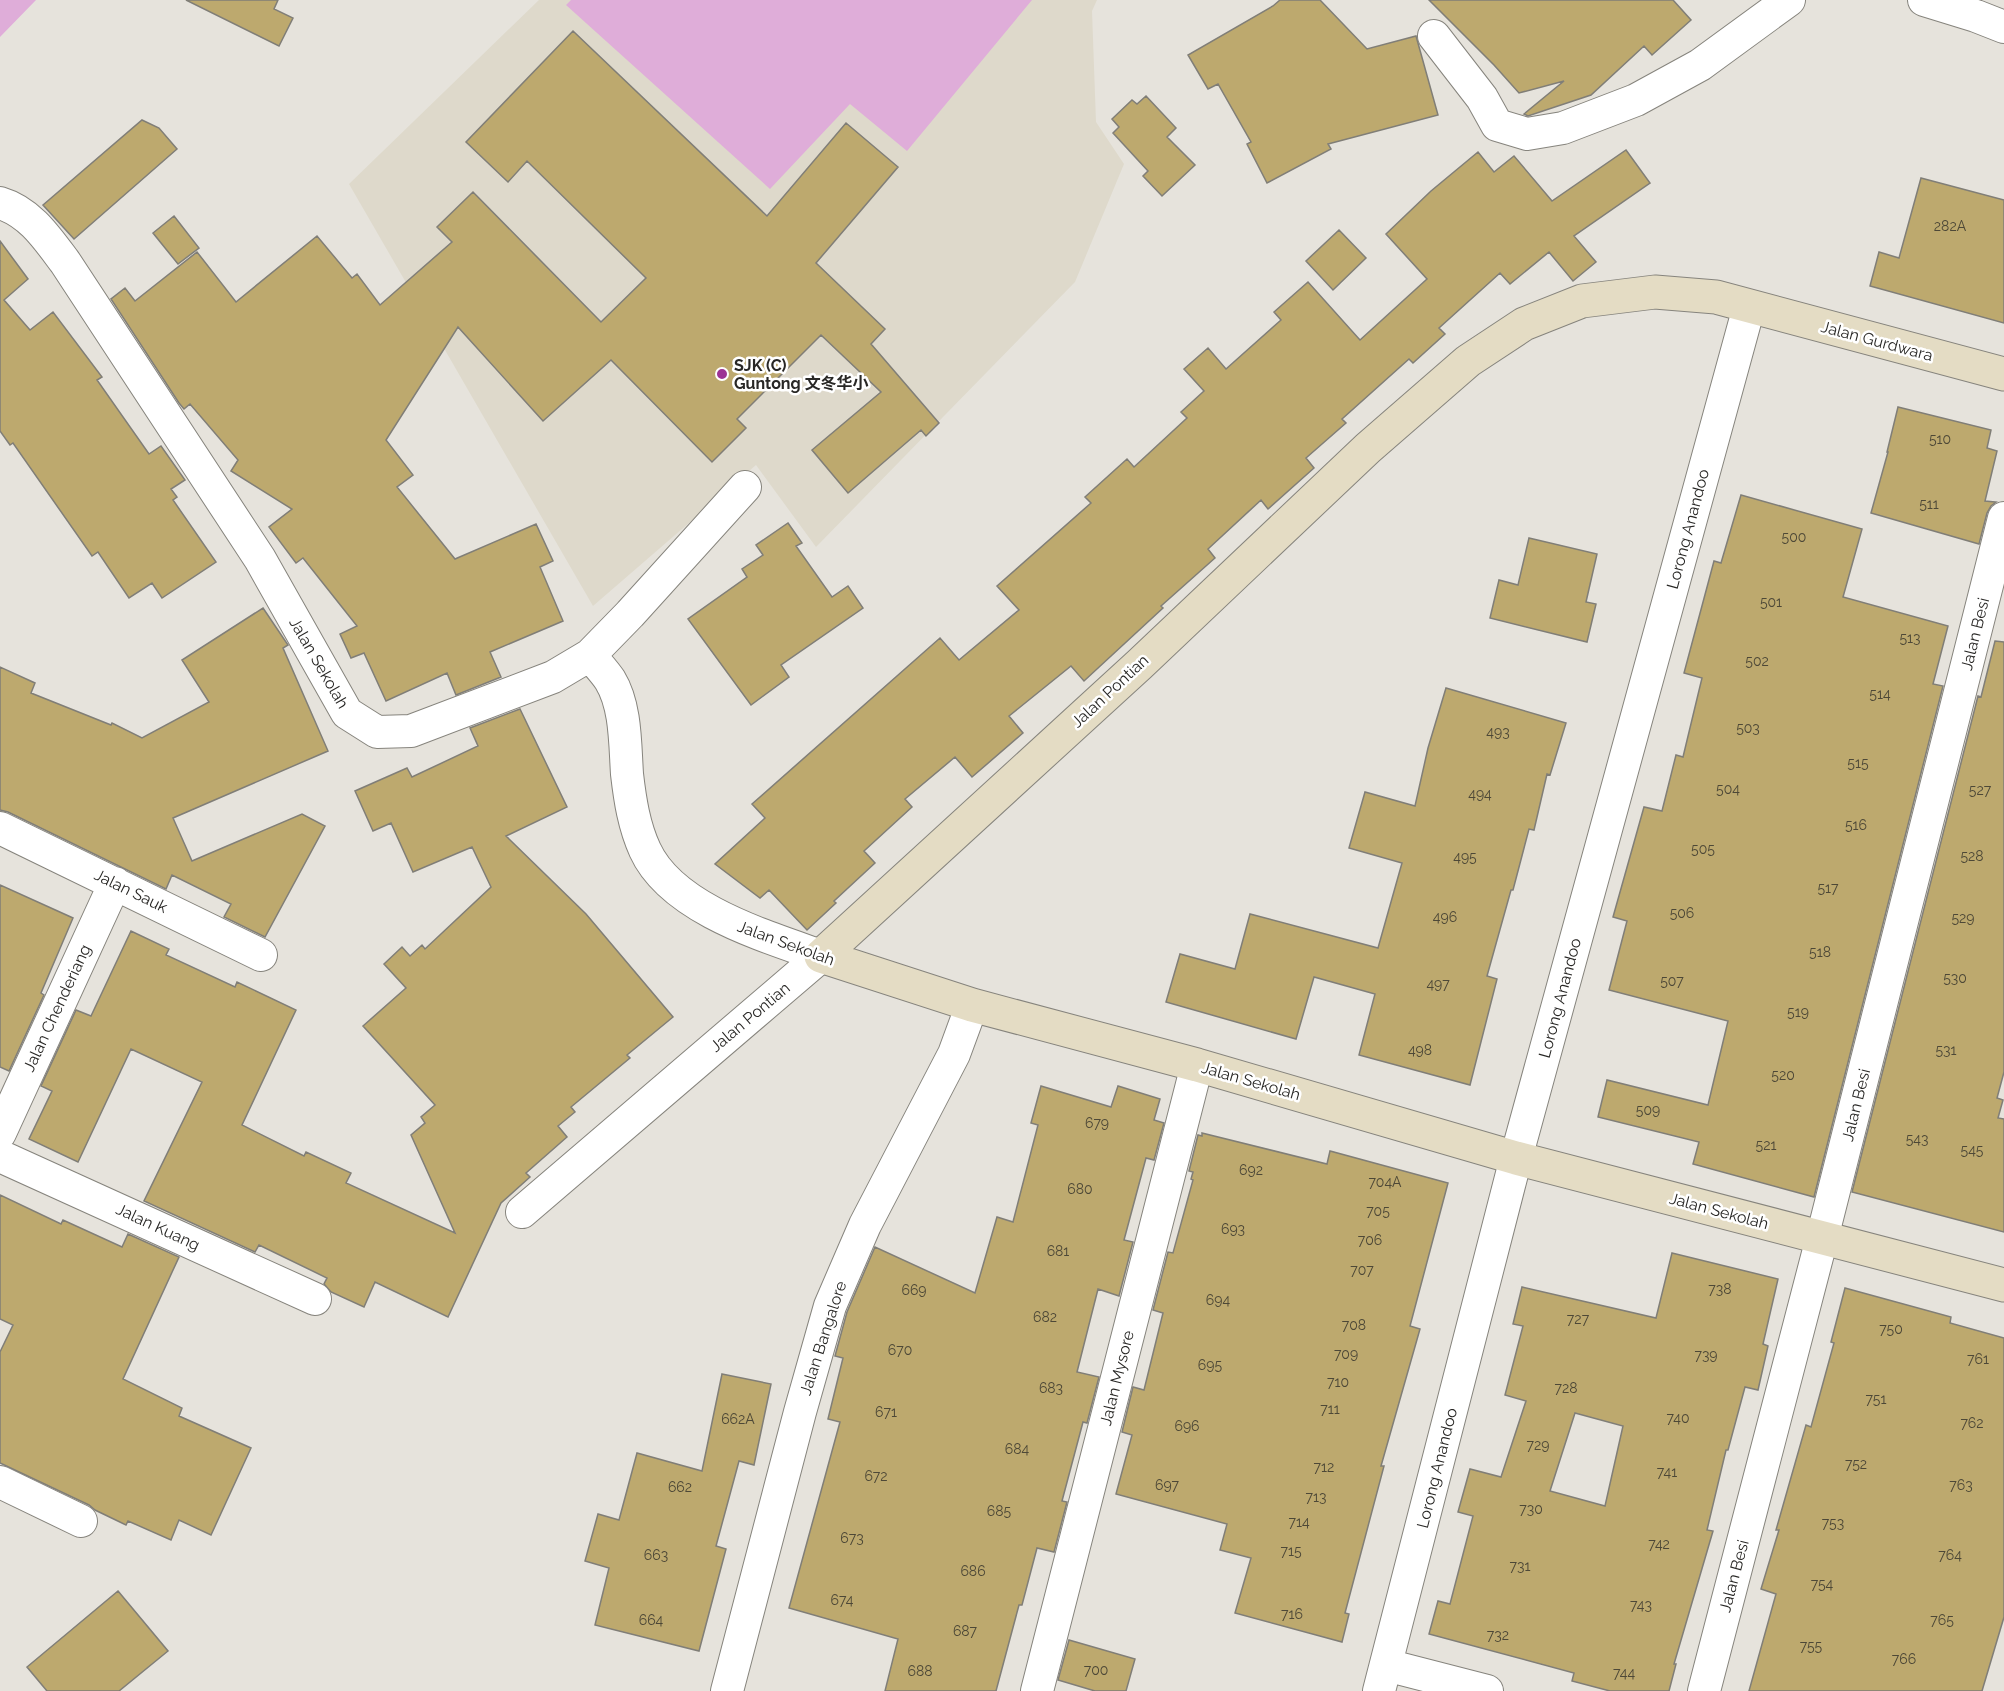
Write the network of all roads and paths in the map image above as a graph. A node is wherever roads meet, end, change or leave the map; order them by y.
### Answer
1 (1789, 0) edge
2 (1924, 0) edge
3 (2004, 27) edge
4 (1434, 36) dead end
5 (0, 203) edge
6 (1749, 306) junction
7 (2004, 374) edge
8 (745, 487) dead end
9 (2004, 518) edge
10 (590, 655) junction
11 (0, 828) edge
12 (115, 883) junction
13 (261, 955) dead end
14 (821, 957) junction
15 (972, 1005) junction
16 (1197, 1065) junction
17 (0, 1133) edge
18 (0, 1156) edge
19 (1516, 1158) junction
20 (522, 1212) dead end
21 (1822, 1238) junction
22 (2004, 1285) edge
23 (315, 1299) dead end
24 (0, 1482) edge
25 (81, 1521) dead end
26 (1382, 1678) edge
27 (727, 1691) edge
28 (1037, 1691) edge
29 (1487, 1691) edge
30 (1704, 1691) edge

1 - 4 street
2 - 3 street
5 - 10 street, Jalan Sekolah
6 - 7 street, Jalan Gurdwara
6 - 14 street, Jalan Pontian
6 - 19 street, Lorong Anandoo
8 - 10 street
9 - 21 street, Jalan Besi
10 - 14 street, Jalan Sekolah
11 - 12 street, Jalan Sauk
12 - 13 street, Jalan Sauk
12 - 17 street, Jalan Chenderiang
14 - 15 street, Jalan Sekolah
14 - 20 street, Jalan Pontian
15 - 16 street, Jalan Sekolah
15 - 27 street, Jalan Bangalore
16 - 19 street, Jalan Sekolah
16 - 28 street, Jalan Mysore
18 - 23 street, Jalan Kuang
19 - 21 street, Jalan Sekolah
19 - 26 street, Lorong Anandoo
21 - 22 street, Jalan Sekolah
21 - 30 street, Jalan Besi
24 - 25 street
26 - 29 street

